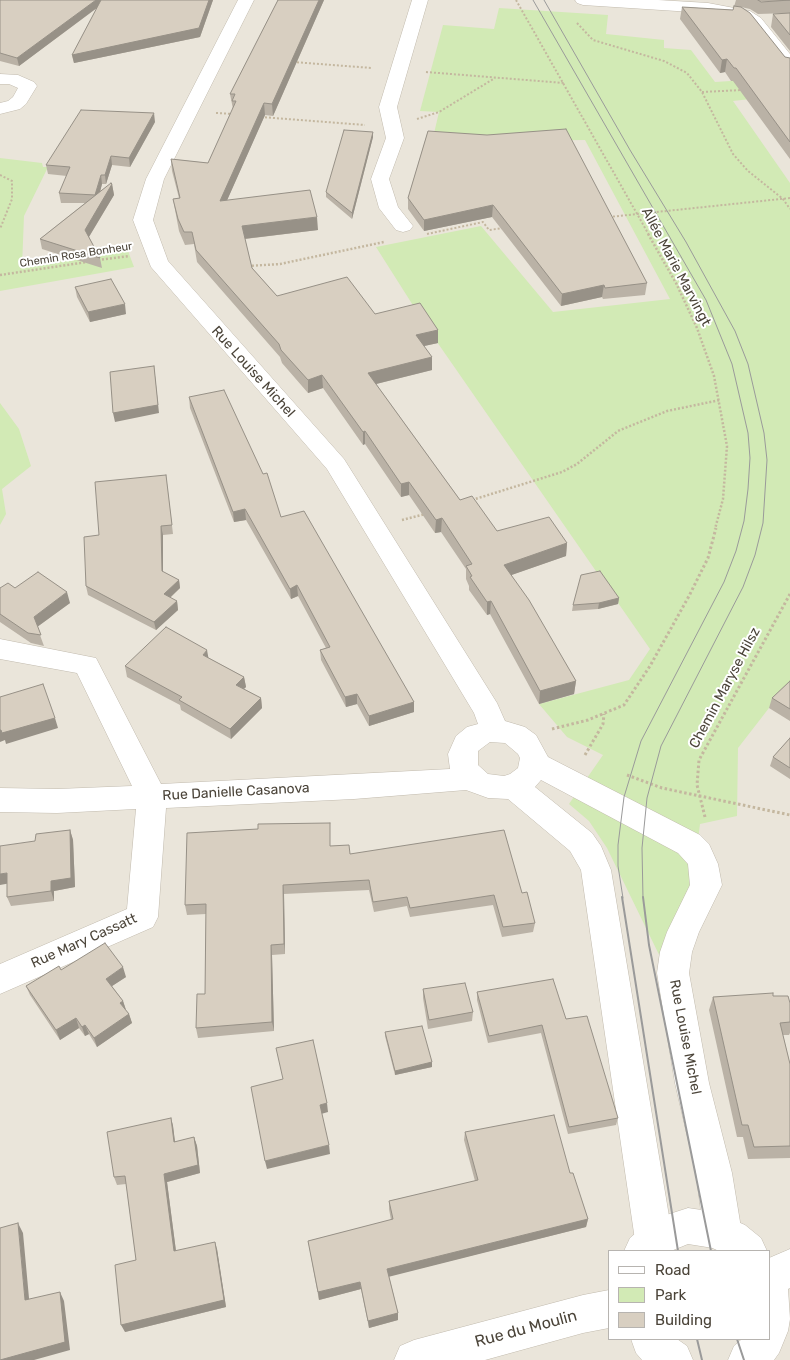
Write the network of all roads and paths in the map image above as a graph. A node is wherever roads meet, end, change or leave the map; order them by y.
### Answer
1 (246, 0) edge
2 (420, 0) edge
3 (516, 0) edge
4 (583, 0) edge
5 (723, 5) edge
6 (575, 20) dead end
7 (777, 20) edge
8 (755, 21) junction
9 (790, 65) edge
10 (496, 78) dead end
11 (0, 79) edge
12 (746, 89) edge
13 (702, 92) junction
14 (0, 109) edge
15 (190, 111) junction
16 (238, 115) edge
17 (257, 116) edge
18 (391, 127) junction
19 (0, 175) edge
20 (790, 198) edge
21 (783, 199) junction
22 (790, 208) edge
23 (636, 214) junction
24 (608, 217) edge
25 (402, 226) dead end
26 (0, 228) edge
27 (154, 252) junction
28 (98, 260) edge
29 (88, 262) edge
30 (280, 264) dead end
31 (242, 266) edge
32 (0, 275) edge
33 (720, 400) junction
34 (469, 501) edge
35 (431, 512) edge
36 (375, 528) junction
37 (790, 594) edge
38 (0, 648) edge
39 (604, 713) junction
40 (515, 754) junction
41 (584, 759) dead end
42 (620, 772) dead end
43 (472, 778) junction
44 (152, 796) junction
45 (698, 797) junction
46 (0, 800) edge
47 (790, 815) edge
48 (0, 978) edge
49 (736, 1242) edge
50 (649, 1246) edge
51 (790, 1268) edge
52 (770, 1278) edge
53 (770, 1294) edge
54 (608, 1309) edge
55 (770, 1318) edge
56 (414, 1360) edge

1 - 15 street, Rue Louise Michel
2 - 18 street
3 - 23 path, Allée Marie Marvingt
4 - 5 street
5 - 8 street
6 - 13 path
7 - 8 street
8 - 9 street
10 - 18 path
11 - 14 street
12 - 13 path
13 - 21 path
15 - 16 path
15 - 27 street, Rue Louise Michel
17 - 18 path
18 - 25 street
19 - 26 path
20 - 21 path
21 - 22 path
21 - 23 path
23 - 24 path
23 - 33 path, Allée Marie Marvingt
27 - 28 path, Chemin Rosa Bonheur
27 - 36 street, Rue Louise Michel
29 - 32 path, Chemin Rosa Bonheur
30 - 31 path
33 - 34 path
33 - 39 path, Allée Marie Marvingt
35 - 36 path
36 - 40 street, Rue Louise Michel
37 - 45 path, Chemin Maryse Hilsz
38 - 44 street
39 - 40 path, Allée Marie Marvingt
39 - 41 path
40 - 43 street
40 - 43 street
40 - 49 street, Rue Louise Michel
40 - 50 street, Rue Louise Michel
42 - 45 path
43 - 44 street, Rue Danielle Casanova
44 - 46 street, Rue Danielle Casanova
44 - 48 street, Rue Mary Cassatt
45 - 47 path
49 - 50 street
51 - 52 street
53 - 55 street
54 - 56 street, Rue du Moulin

